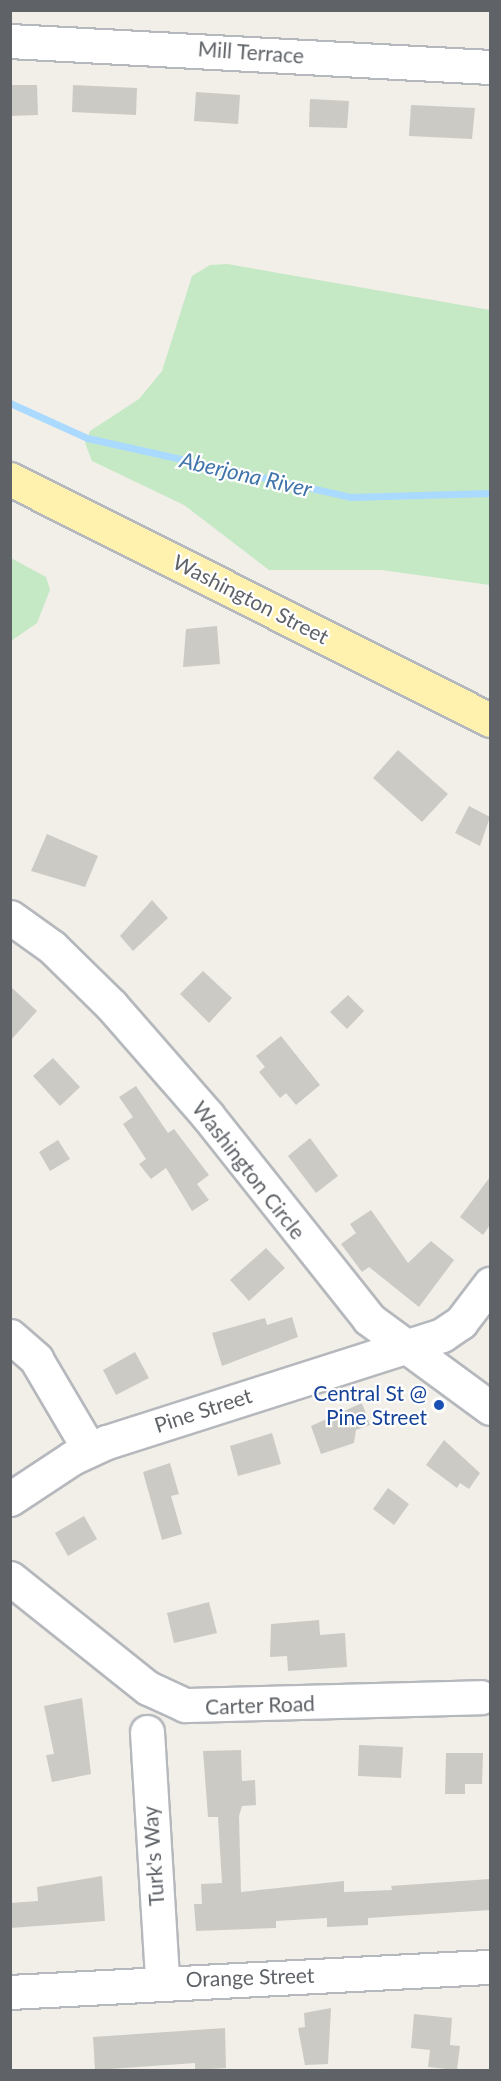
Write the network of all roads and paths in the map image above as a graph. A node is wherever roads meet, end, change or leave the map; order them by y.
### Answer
1 (10, 40) edge
2 (490, 67) edge
3 (10, 479) edge
4 (490, 720) edge
5 (10, 916) edge
6 (490, 1284) edge
7 (10, 1336) edge
8 (408, 1349) junction
9 (490, 1408) edge
10 (89, 1449) junction
11 (10, 1499) edge
12 (10, 1578) edge
13 (481, 1697) dead end
14 (147, 1732) dead end
15 (490, 1967) edge
16 (162, 1980) junction
17 (10, 1992) edge

1 - 2 street, Mill Terrace
3 - 4 main road, Washington Street
5 - 8 street, Washington Circle
6 - 8 street
7 - 10 street
8 - 9 street, Washington Circle
8 - 10 street, Pine Street
10 - 11 street, Pine Street
12 - 13 street, Carter Road
14 - 16 street, Turk's Way
15 - 16 street, Orange Street
16 - 17 street, Orange Street

